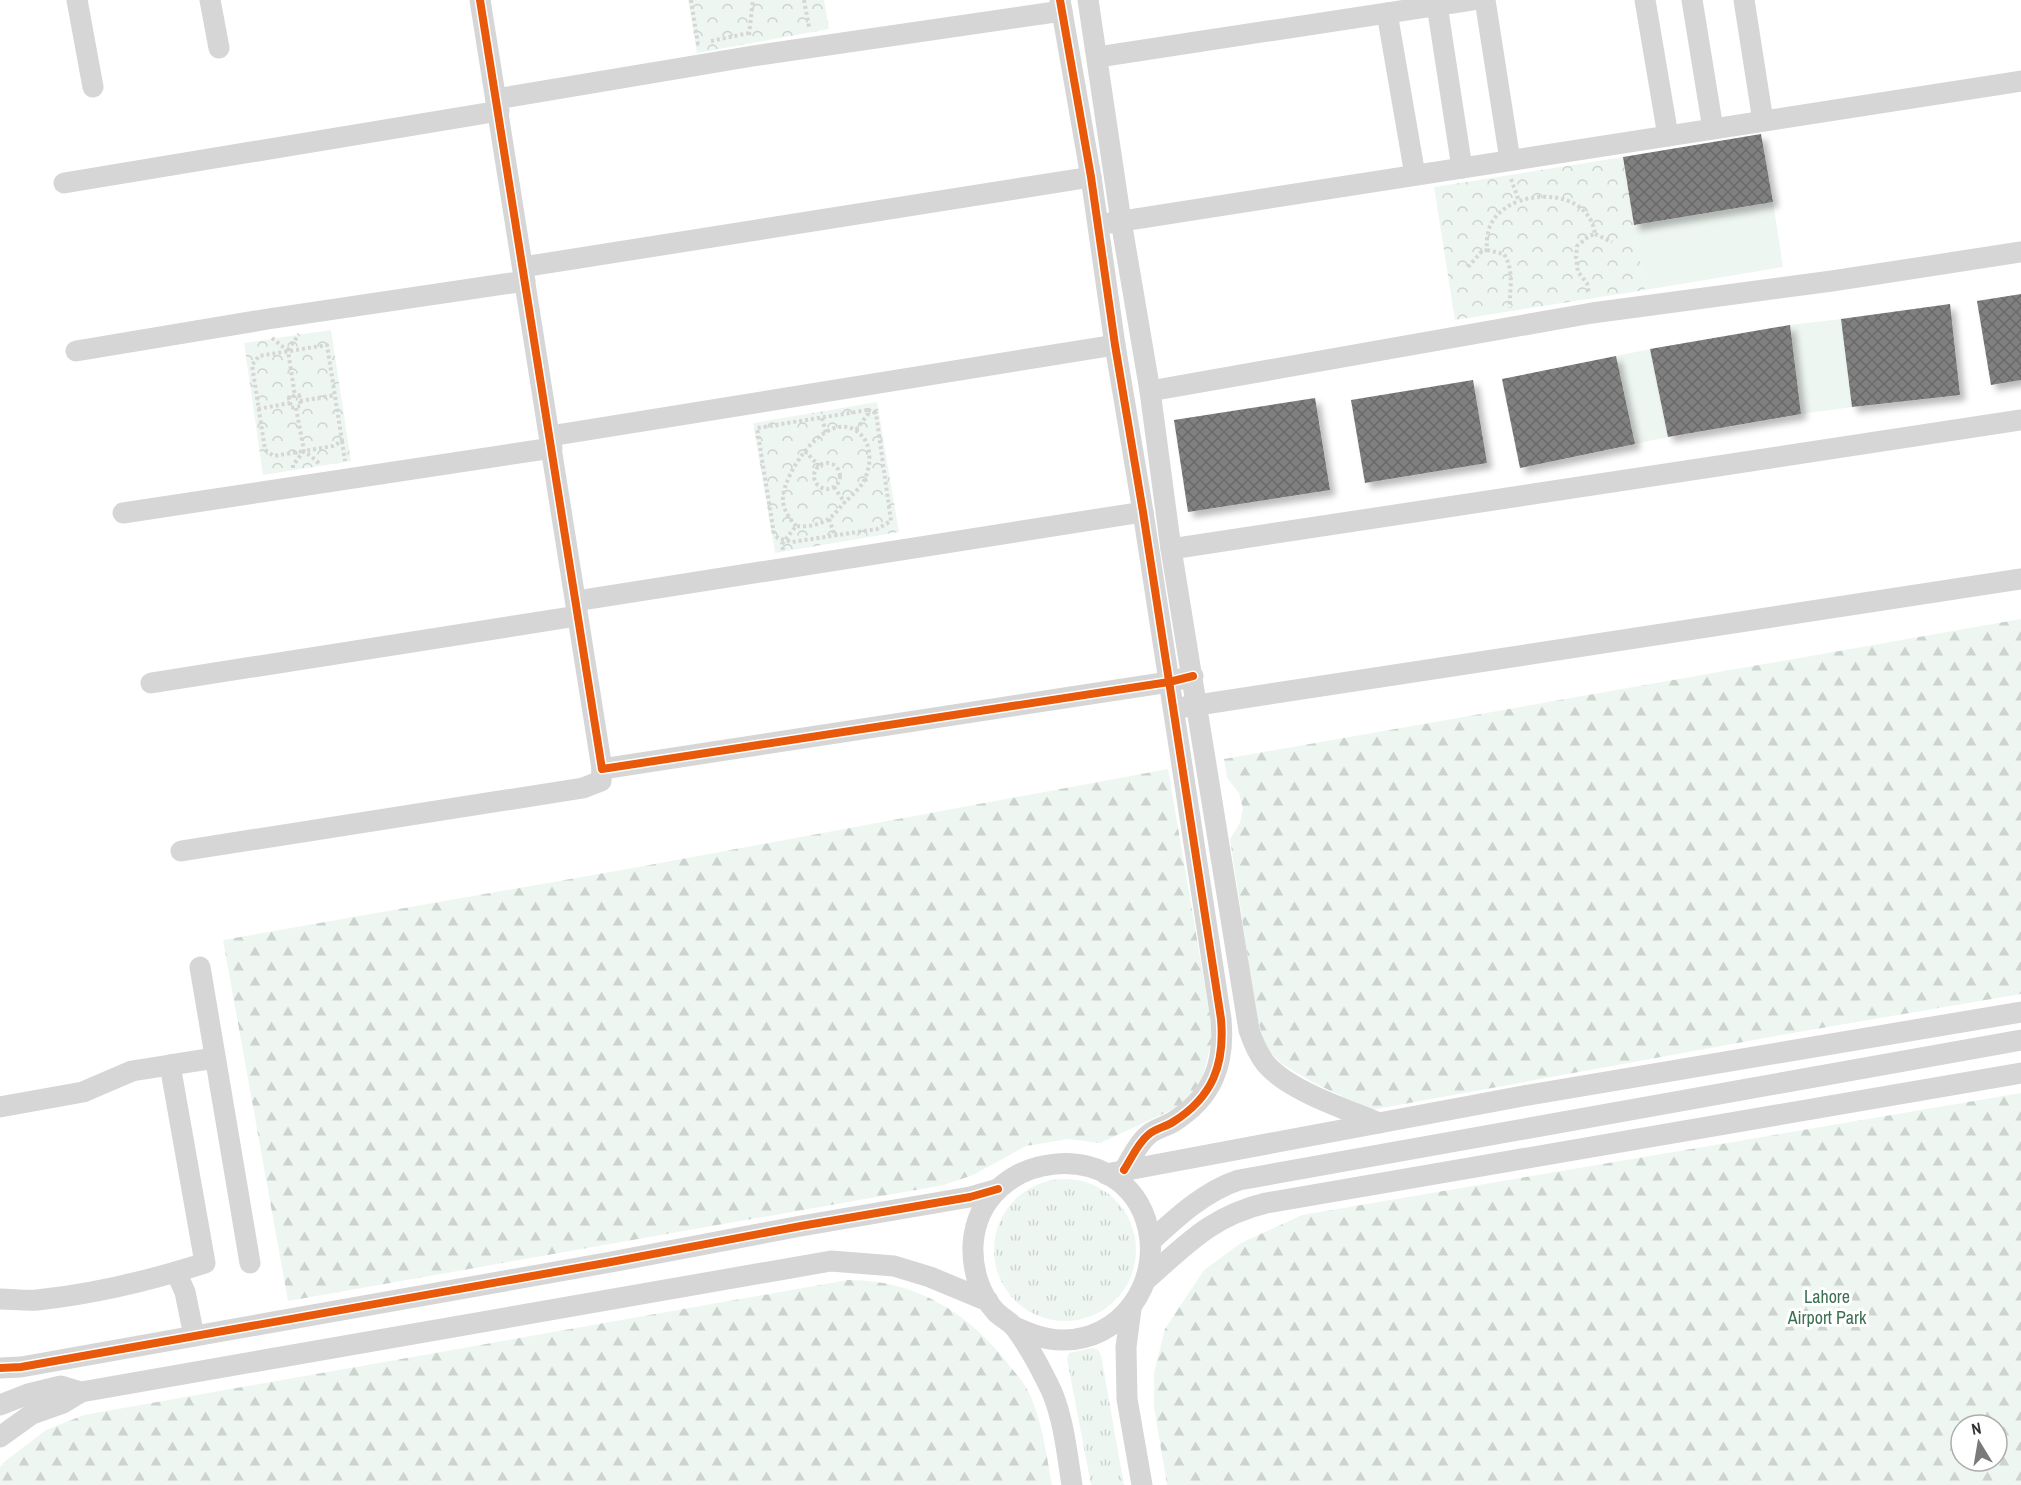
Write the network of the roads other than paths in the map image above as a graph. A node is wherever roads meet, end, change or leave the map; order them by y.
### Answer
1 (77, 0) edge
2 (210, 0) edge
3 (480, 0) edge
4 (1088, 0) edge
5 (1472, 0) edge
6 (1485, 0) edge
7 (1645, 0) edge
8 (1692, 0) edge
9 (1744, 0) edge
10 (1061, 5) edge
11 (1437, 5) junction
12 (1387, 13) junction
13 (219, 48) dead end
14 (1098, 57) junction
15 (2021, 81) edge
16 (93, 87) dead end
17 (497, 105) junction
18 (1763, 121) junction
19 (1713, 129) junction
20 (1668, 136) junction
21 (1509, 160) junction
22 (1462, 168) junction
23 (1415, 175) junction
24 (1091, 177) junction
25 (64, 183) dead end
26 (1121, 221) junction
27 (1098, 225) junction
28 (2021, 252) edge
29 (524, 274) junction
30 (1115, 345) junction
31 (76, 351) dead end
32 (1150, 391) junction
33 (2021, 420) edge
34 (551, 442) junction
35 (1143, 512) junction
36 (123, 513) dead end
37 (1171, 549) junction
38 (2021, 579) edge
39 (576, 609) junction
40 (1193, 676) junction
41 (1169, 682) junction
42 (151, 683) dead end
43 (1197, 705) junction
44 (1173, 709) junction
45 (602, 769) junction
46 (181, 852) dead end
47 (200, 967) dead end
48 (2021, 1012) edge
49 (2021, 1040) edge
50 (215, 1058) junction
51 (170, 1065) junction
52 (2021, 1073) edge
53 (0, 1107) edge
54 (1379, 1123) junction
55 (1115, 1172) junction
56 (998, 1189) junction
57 (1151, 1241) junction
58 (250, 1263) dead end
59 (176, 1272) junction
60 (1147, 1279) junction
61 (0, 1299) edge
62 (988, 1301) junction
63 (1131, 1309) junction
64 (1015, 1327) junction
65 (194, 1336) junction
66 (0, 1368) edge
67 (81, 1392) junction
68 (0, 1405) edge
69 (0, 1437) edge
70 (1072, 1485) edge
71 (1142, 1485) edge

1 - 16 street
2 - 13 street
3 - 17 street
4 - 14 street
5 - 11 street
6 - 21 street
7 - 20 street
8 - 19 street
9 - 18 street
10 - 17 street
10 - 24 street
11 - 12 street
11 - 22 street
12 - 14 street
12 - 23 street
14 - 26 street
15 - 18 street
17 - 25 street
17 - 29 street
18 - 19 street
19 - 20 street
20 - 21 street
21 - 22 street
22 - 23 street
23 - 26 street
24 - 27 street
24 - 29 street
26 - 27 street
26 - 32 street
27 - 30 street
28 - 32 street
29 - 31 street
29 - 34 street
30 - 34 street
30 - 35 street
32 - 37 street
33 - 37 street
34 - 36 street
34 - 39 street
35 - 39 street
35 - 41 street
37 - 40 street
38 - 43 street
39 - 42 street
39 - 45 street
40 - 41 street
40 - 43 street
41 - 44 street
41 - 45 street
43 - 44 street
43 - 54 street
44 - 55 street
45 - 46 street
47 - 50 street
48 - 54 street
49 - 57 street
50 - 51 street
50 - 58 street
51 - 53 street
51 - 59 street
52 - 60 street
54 - 55 street
55 - 56 street
55 - 57 street
56 - 62 street
56 - 65 street
57 - 60 street
59 - 61 street
59 - 65 street
60 - 63 street
62 - 64 street
62 - 67 street
63 - 64 street
63 - 71 street
64 - 70 street
65 - 66 street
67 - 68 street
67 - 69 street

